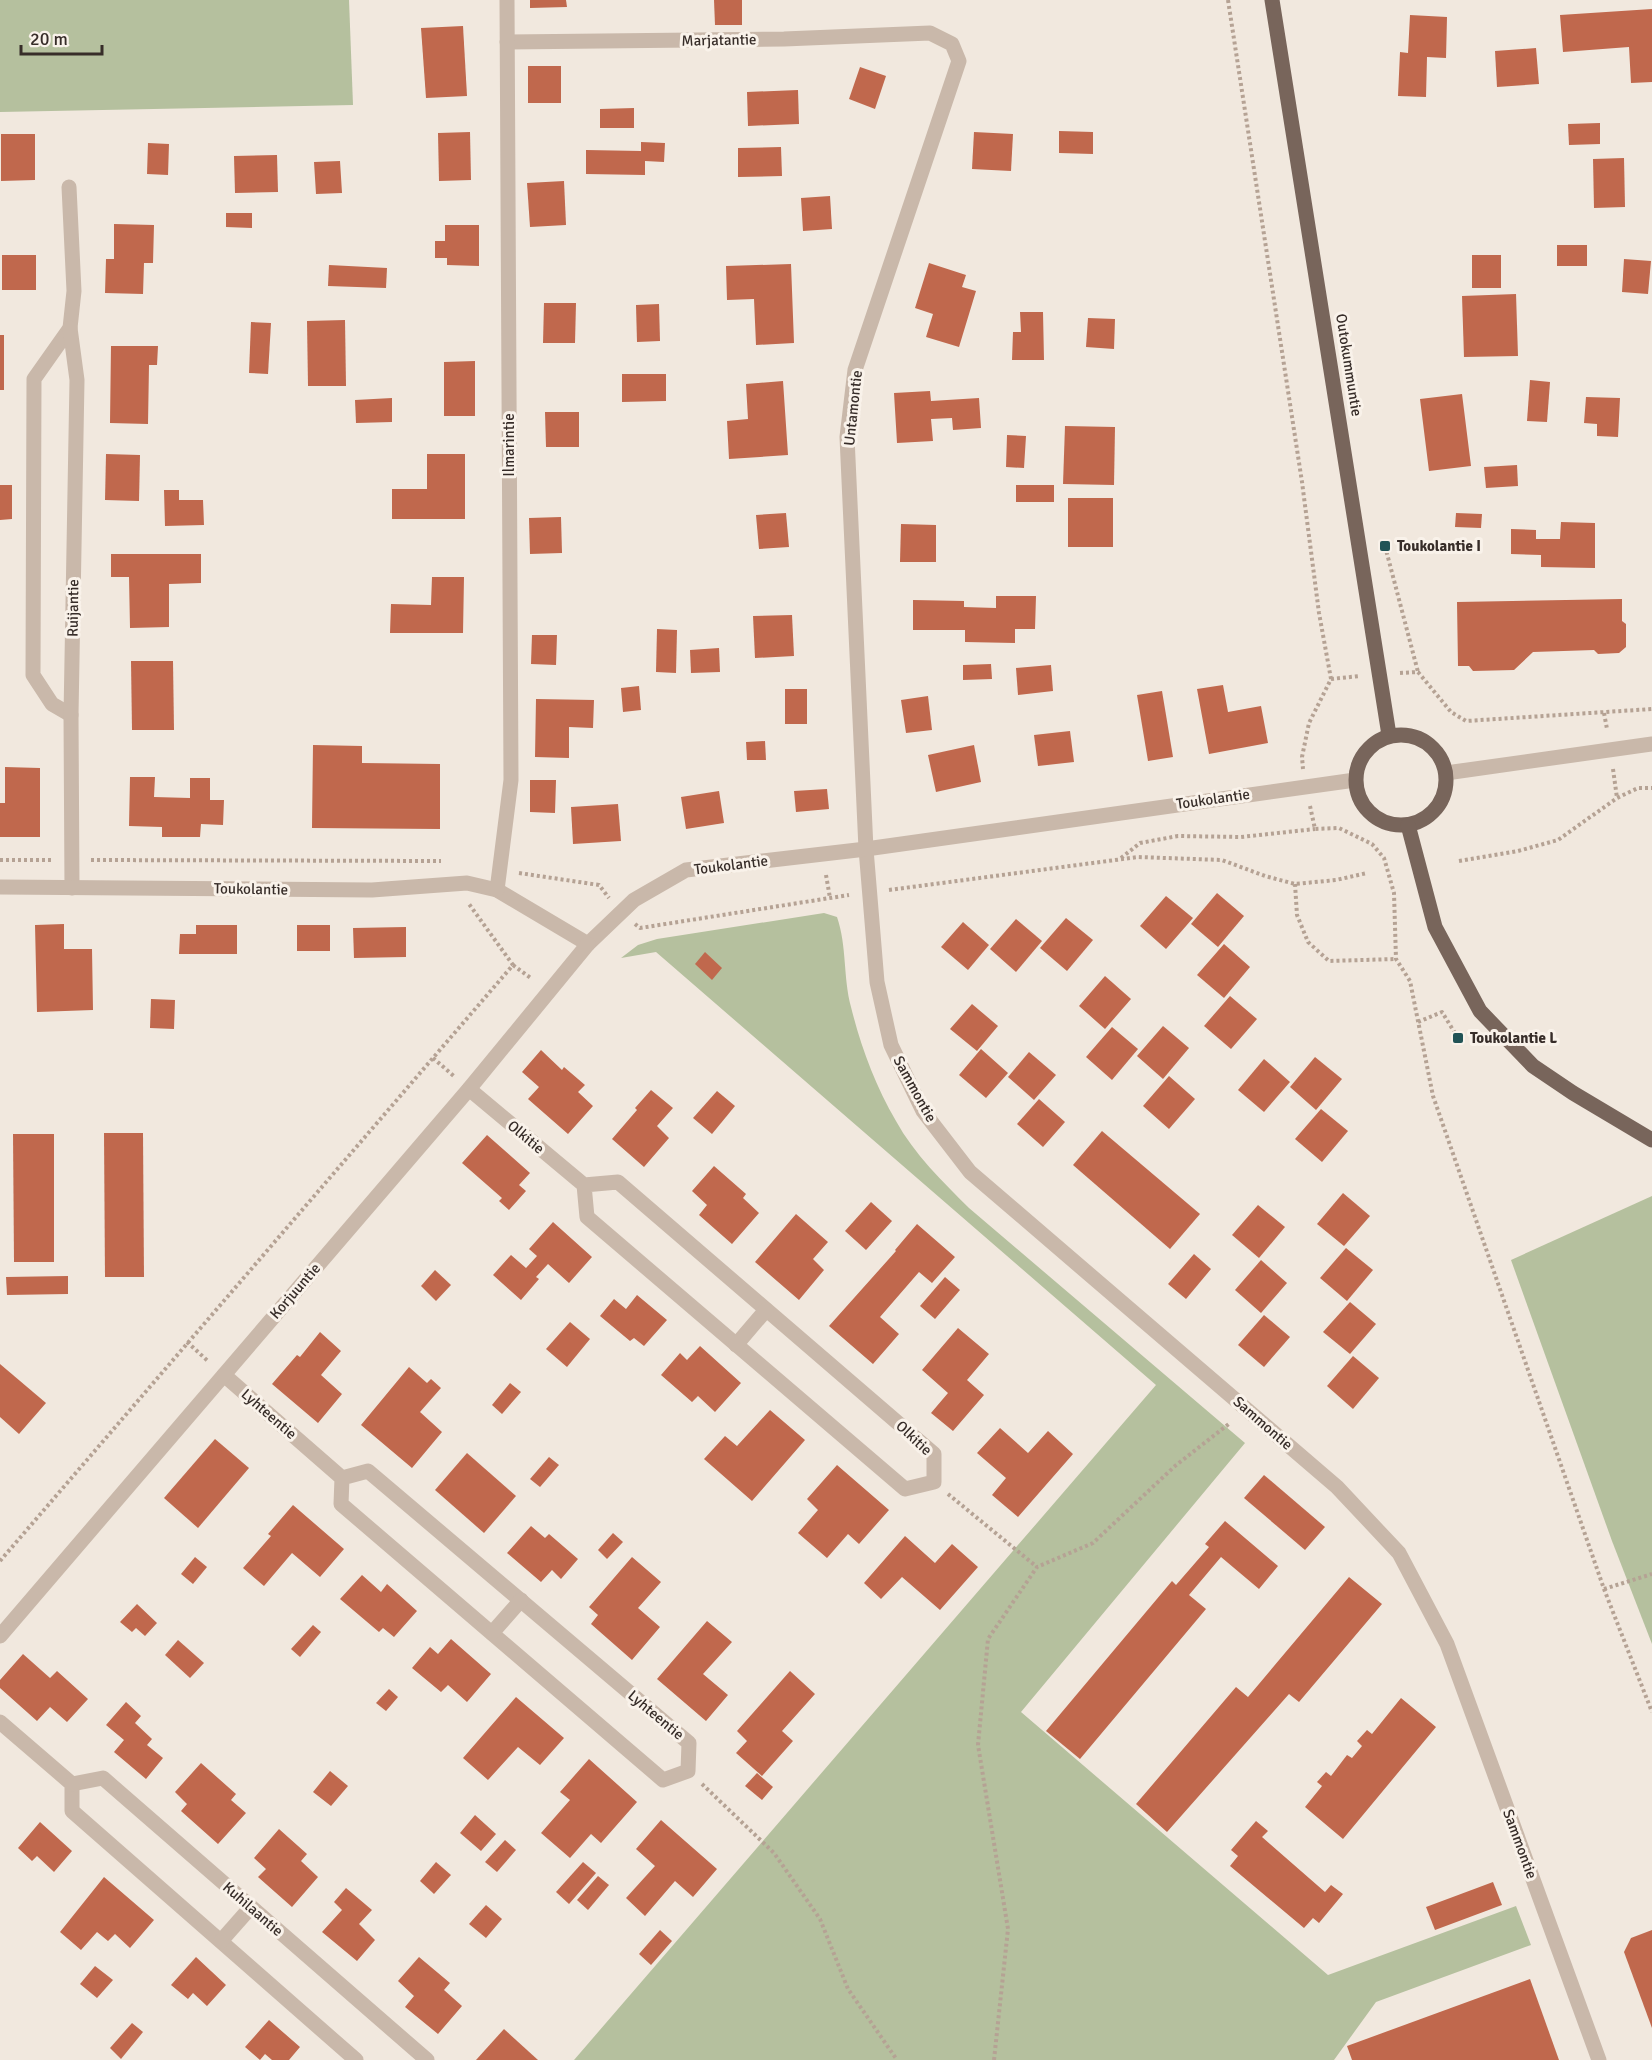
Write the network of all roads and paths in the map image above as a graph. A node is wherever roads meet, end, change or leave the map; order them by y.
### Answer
1 (507, 0) edge
2 (1228, 0) edge
3 (1272, 0) edge
4 (930, 33) joint
5 (507, 42) junction
6 (69, 187) dead end
7 (70, 328) junction
8 (1385, 546) dead end
9 (1418, 672) junction
10 (1380, 674) junction
11 (1330, 679) junction
12 (1652, 709) edge
13 (71, 715) junction
14 (1389, 735) junction
15 (1652, 744) edge
16 (1446, 773) junction
17 (1355, 780) junction
18 (1305, 785) junction
19 (1652, 788) edge
20 (1408, 825) junction
21 (1315, 829) junction
22 (866, 849) junction
23 (1120, 859) dead end
24 (1459, 861) dead end
25 (467, 883) junction
26 (1295, 884) dead end
27 (0, 887) edge
28 (72, 888) junction
29 (497, 890) junction
30 (846, 895) dead end
31 (847, 903) dead end
32 (588, 945) junction
33 (1396, 959) junction
34 (1418, 1022) junction
35 (1458, 1038) dead end
36 (433, 1058) junction
37 (469, 1089) junction
38 (1652, 1140) edge
39 (584, 1185) junction
40 (766, 1310) junction
41 (187, 1342) junction
42 (736, 1345) junction
43 (224, 1375) junction
44 (1233, 1421) dead end
45 (342, 1478) junction
46 (934, 1482) junction
47 (0, 1561) edge
48 (1037, 1567) junction
49 (1652, 1574) edge
50 (1604, 1589) junction
51 (521, 1600) junction
52 (492, 1633) junction
53 (0, 1636) edge
54 (1652, 1712) edge
55 (0, 1722) edge
56 (688, 1772) junction
57 (72, 1784) junction
58 (250, 1907) junction
59 (221, 1941) junction
60 (356, 2060) edge
61 (426, 2060) edge
62 (897, 2060) edge
63 (994, 2060) edge
64 (1599, 2060) edge

1 - 5 street, Ilmarintie
2 - 11 path
3 - 10 main road, Outokummuntie
4 - 5 street, Marjatantie
4 - 22 street, Untamontie
5 - 29 street, Ilmarintie
6 - 7 street, Ruijantie
7 - 13 street, Ruijantie
7 - 13 street
8 - 9 path
9 - 10 path
9 - 12 path
10 - 11 path
10 - 14 main road, Outokummuntie
11 - 18 path
13 - 28 street, Ruijantie
14 - 16 main road
14 - 17 main road
15 - 16 street
16 - 20 main road
17 - 18 street, Toukolantie
17 - 20 main road
18 - 21 path
18 - 22 street, Toukolantie
19 - 24 path
20 - 38 main road
21 - 23 path
21 - 33 path
22 - 32 street, Toukolantie
22 - 64 street, Sammontie
25 - 28 street, Toukolantie
25 - 29 street, Toukolantie
25 - 36 path
26 - 33 path
27 - 28 street, Toukolantie
29 - 32 street, Toukolantie
30 - 31 path
32 - 37 street, Korjuuntie
33 - 34 path
34 - 35 path
34 - 50 path
36 - 37 path
36 - 41 path
37 - 39 street, Olkitie
37 - 43 street, Korjuuntie
39 - 40 street, Olkitie
39 - 42 street
40 - 42 street
40 - 46 street, Olkitie
41 - 43 path
41 - 47 path
42 - 46 street
43 - 45 street, Lyhteentie
43 - 53 street, Korjuuntie
44 - 48 path
45 - 51 street, Lyhteentie
45 - 52 street
46 - 48 path
48 - 63 path
49 - 50 path
50 - 54 path
51 - 52 street
51 - 56 street, Lyhteentie
52 - 56 street
55 - 57 street
56 - 62 path
57 - 58 street, Kuhilaantie
57 - 59 street
58 - 59 street
58 - 61 street, Kuhilaantie
59 - 60 street

